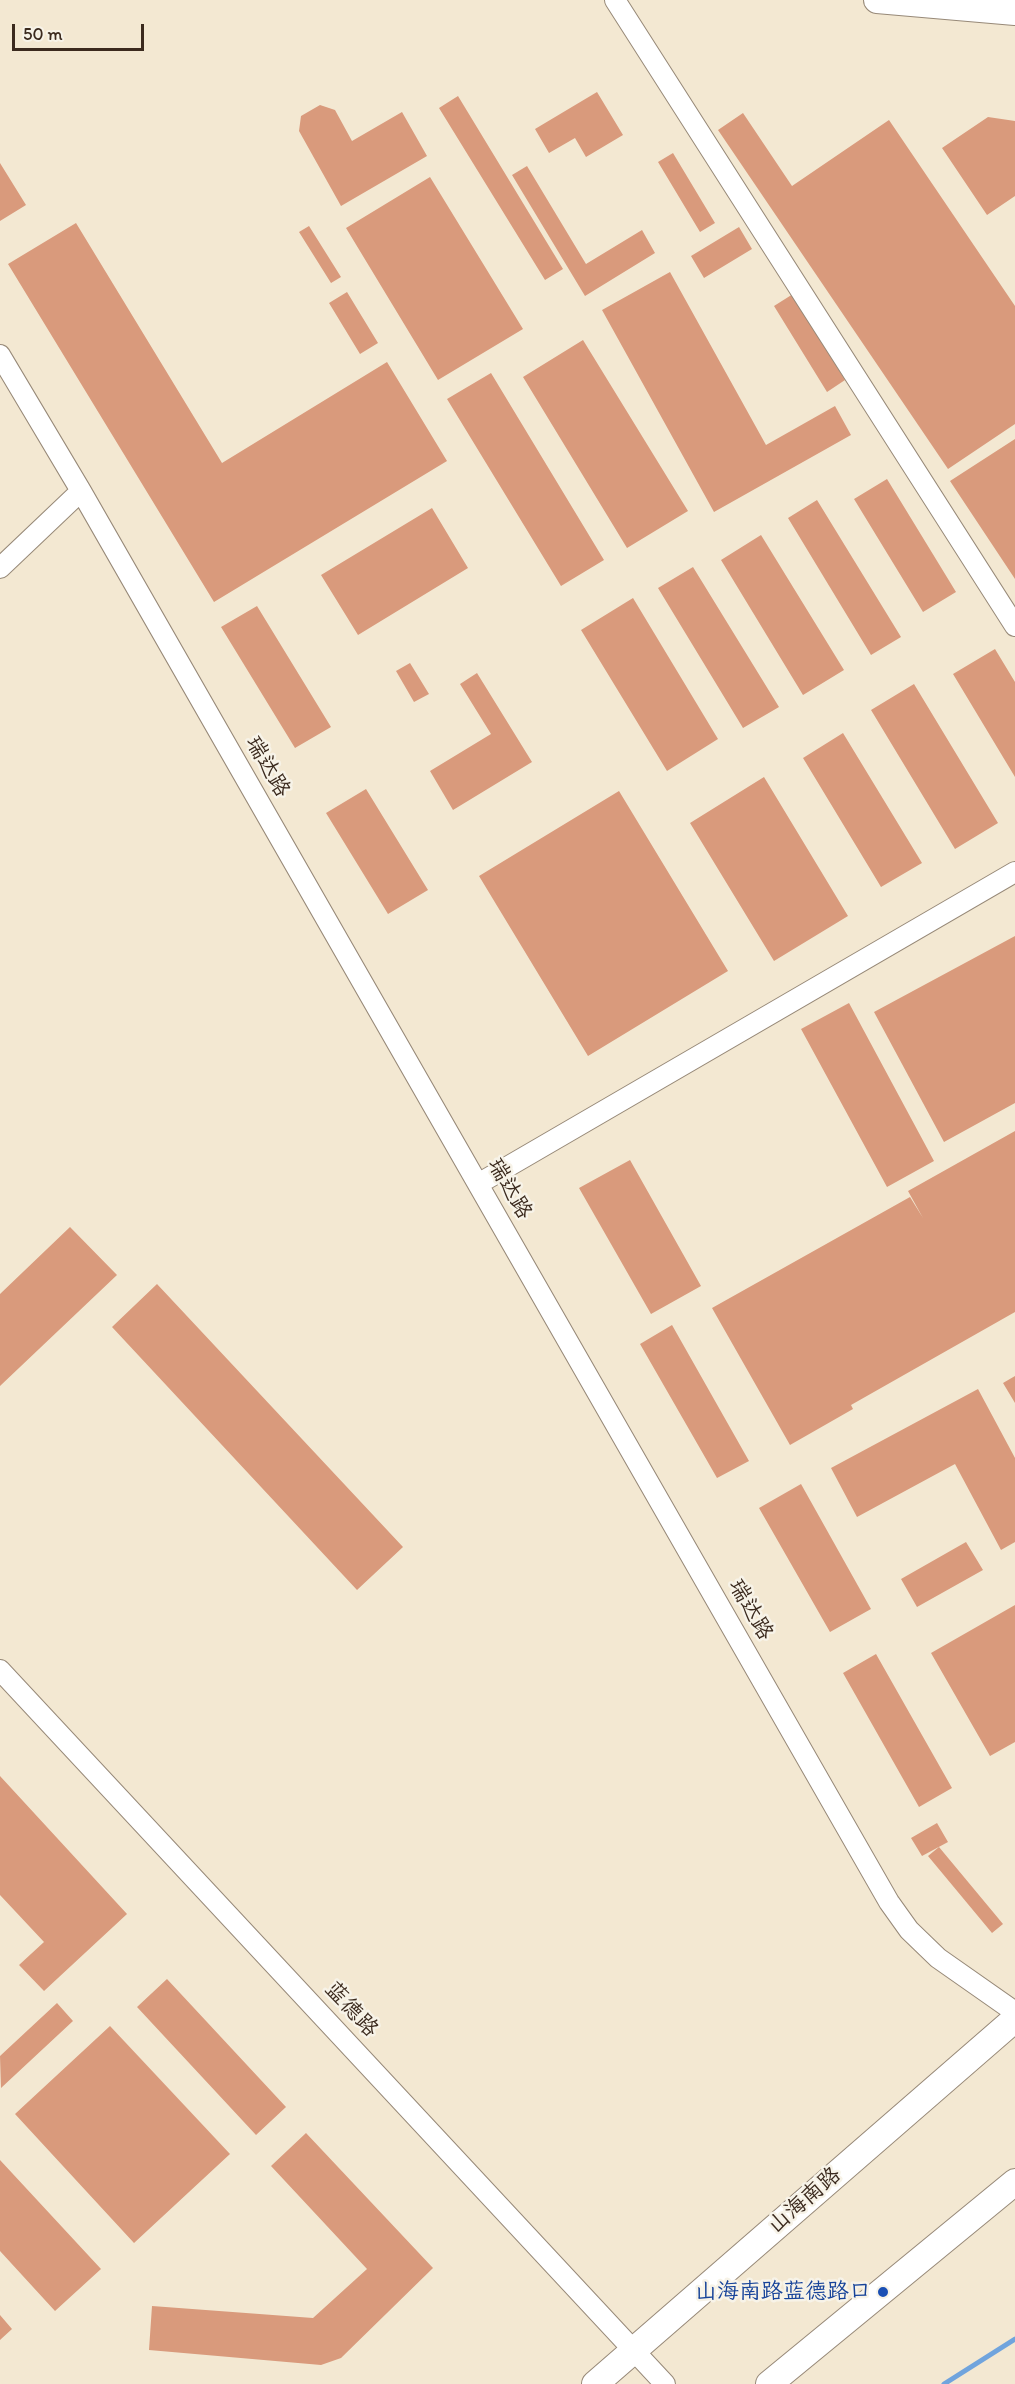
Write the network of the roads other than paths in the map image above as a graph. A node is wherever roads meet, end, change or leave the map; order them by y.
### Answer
1 (615, 0) edge
2 (877, 0) edge
3 (1015, 12) edge
4 (0, 355) edge
5 (81, 491) junction
6 (0, 568) edge
7 (1015, 626) edge
8 (1015, 872) edge
9 (478, 1184) junction
10 (0, 1670) edge
11 (1015, 2012) edge
12 (1015, 2019) edge
13 (1015, 2182) edge
14 (634, 2349) junction
15 (595, 2384) edge
16 (665, 2384) edge
17 (769, 2384) edge

1 - 7 street
2 - 3 main road
4 - 5 street, 瑞达路
5 - 6 street
5 - 9 street, 瑞达路
8 - 9 street
9 - 11 street, 瑞达路
10 - 14 street, 蓝德路
12 - 14 main road, 山海南路
13 - 17 main road
14 - 15 main road, 山海南路
14 - 16 street, 蓝德路

